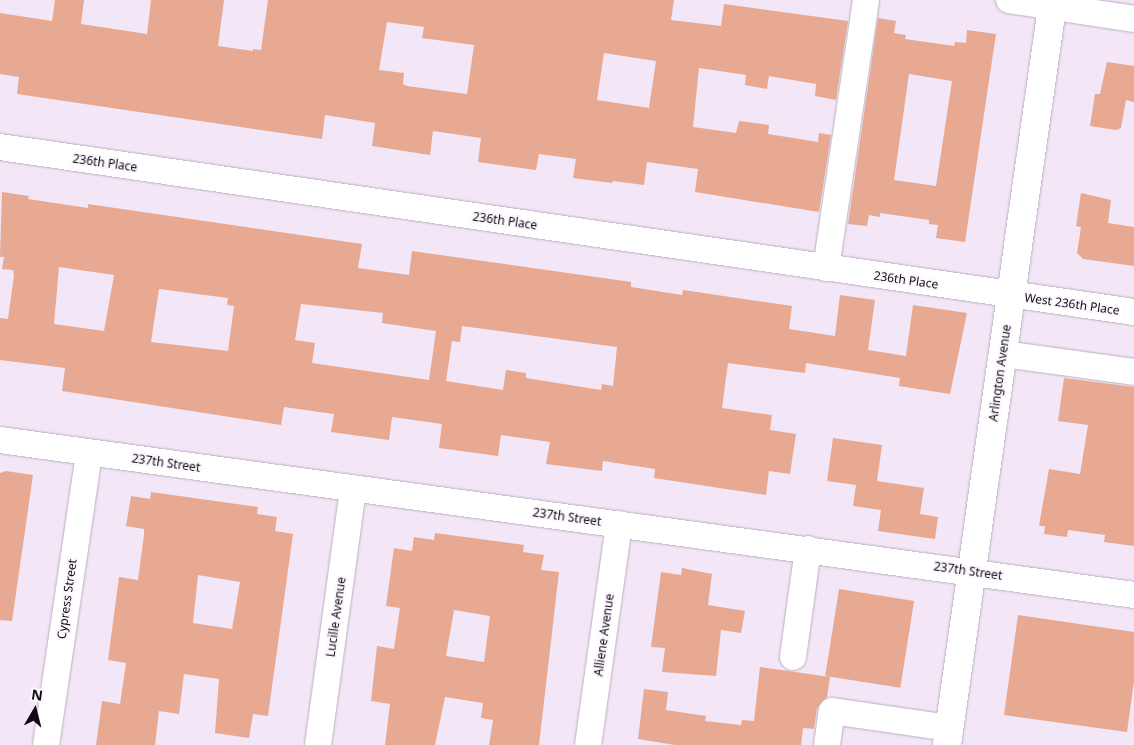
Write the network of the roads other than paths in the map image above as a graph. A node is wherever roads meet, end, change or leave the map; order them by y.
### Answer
1 (866, 0) edge
2 (1009, 0) edge
3 (1052, 3) edge
4 (1134, 18) edge
5 (0, 147) edge
6 (826, 268) junction
7 (1011, 295) junction
8 (1134, 312) edge
9 (1002, 354) junction
10 (1134, 372) edge
11 (0, 440) edge
12 (88, 453) junction
13 (353, 488) junction
14 (619, 524) junction
15 (808, 550) junction
16 (971, 571) junction
17 (1134, 595) edge
18 (793, 657) dead end
19 (948, 736) edge
20 (46, 745) edge
21 (318, 745) edge
22 (588, 745) edge
23 (827, 745) edge

1 - 6 street
2 - 3 street
3 - 4 street
3 - 7 main road, Arlington Avenue
5 - 6 street, 236th Place
6 - 7 street, 236th Place
7 - 8 street, West 236th Place
7 - 9 main road, Arlington Avenue
9 - 10 street
9 - 16 main road, Arlington Avenue
11 - 12 street, 237th Street
12 - 13 street, 237th Street
12 - 20 street, Cypress Street
13 - 14 street, 237th Street
13 - 21 street, Lucille Avenue
14 - 15 street, 237th Street
14 - 22 street, Alliene Avenue
15 - 16 street, 237th Street
15 - 18 street
16 - 17 street, 237th Street
16 - 19 main road, Arlington Avenue
19 - 23 street

